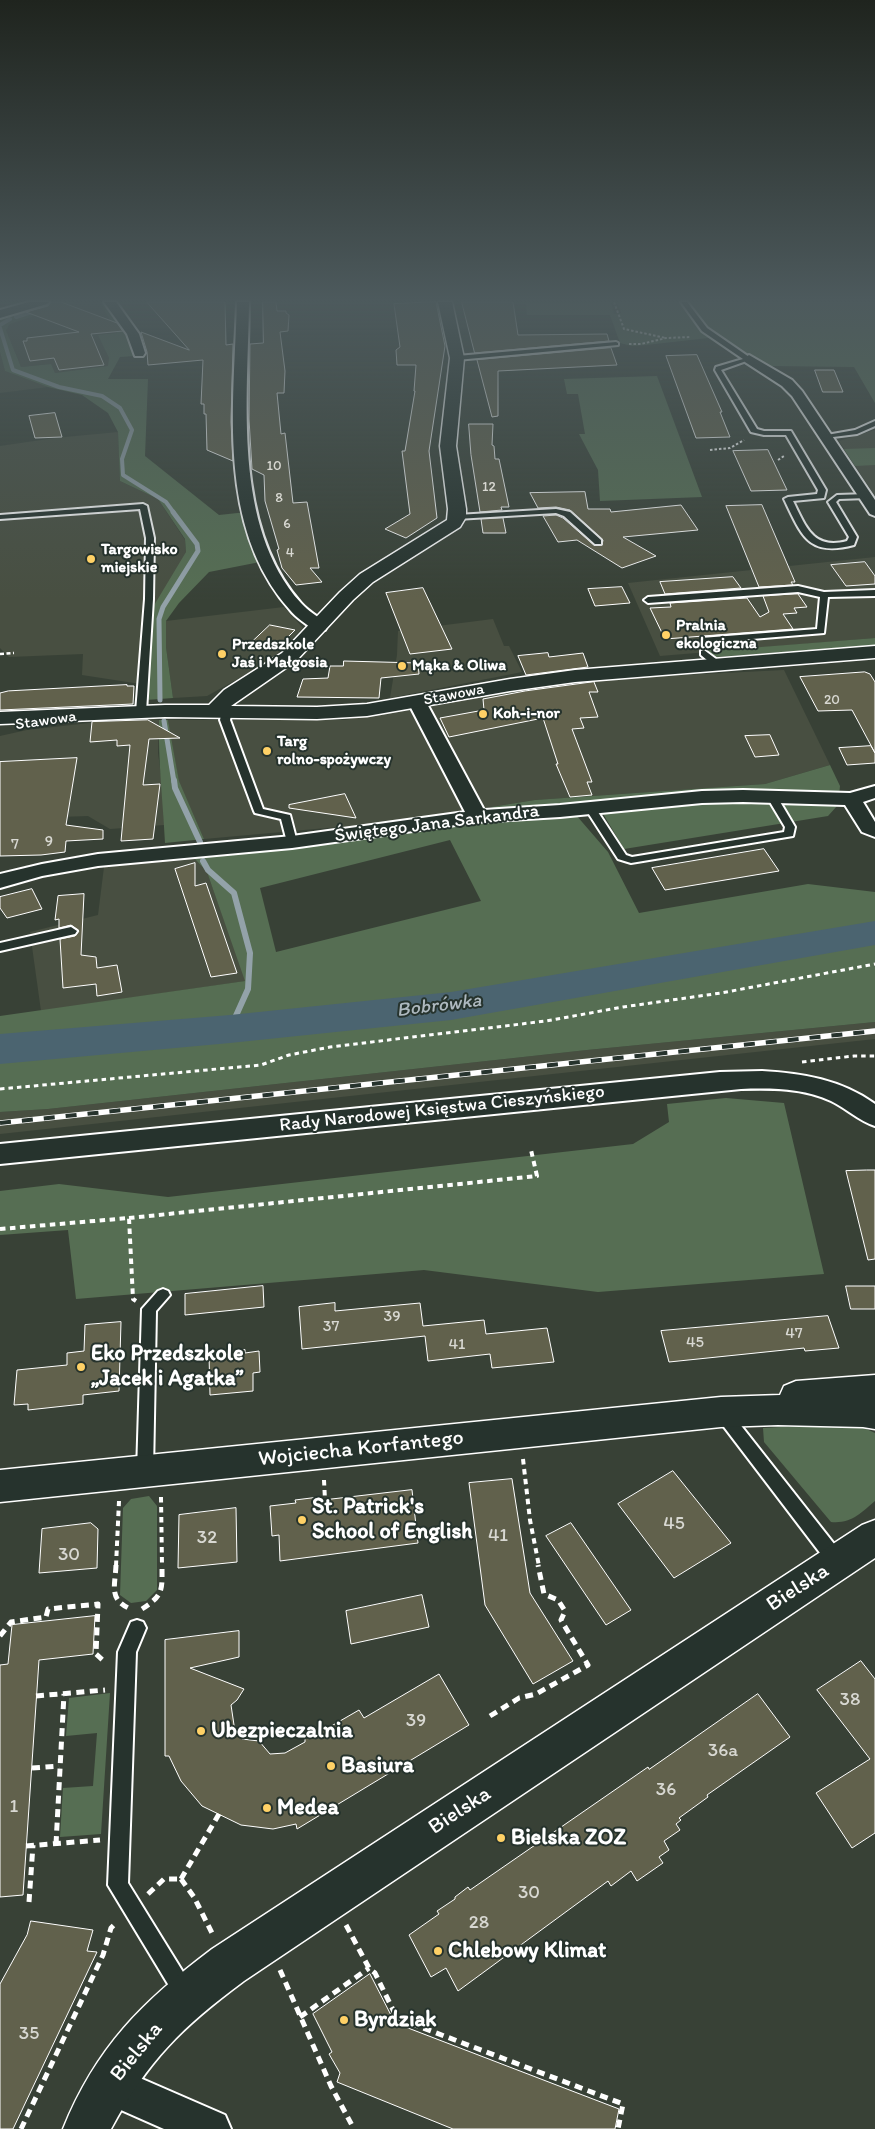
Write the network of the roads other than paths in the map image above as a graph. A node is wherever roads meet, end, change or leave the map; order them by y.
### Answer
1 (241, 401) edge
2 (453, 401) edge
3 (737, 401) edge
4 (801, 401) edge
5 (875, 424) edge
6 (825, 436) junction
7 (865, 496) junction
8 (875, 511) edge
9 (0, 517) edge
10 (457, 517) junction
11 (598, 542) dead end
12 (875, 592) edge
13 (824, 595) junction
14 (648, 600) dead end
15 (319, 626) junction
16 (704, 640) dead end
17 (875, 652) edge
18 (417, 702) junction
19 (221, 711) junction
20 (141, 712) junction
21 (91, 715) junction
22 (0, 718) edge
23 (0, 727) edge
24 (875, 792) edge
25 (772, 797) junction
26 (851, 799) junction
27 (590, 808) junction
28 (477, 816) junction
29 (875, 831) edge
30 (292, 842) junction
31 (0, 881) edge
32 (71, 931) dead end
33 (0, 948) edge
34 (875, 1118) edge
35 (0, 1154) edge
36 (163, 1294) dead end
37 (875, 1390) edge
38 (721, 1412) junction
39 (875, 1414) edge
40 (153, 1481) junction
41 (0, 1486) edge
42 (875, 1537) edge
43 (838, 1562) junction
44 (137, 1628) dead end
45 (186, 1996) junction
46 (110, 2085) junction
47 (86, 2129) edge
48 (211, 2129) edge

1 - 15 street
2 - 10 street
3 - 7 lane
4 - 6 street
5 - 6 lane
6 - 7 street
7 - 8 street
9 - 20 lane
10 - 11 lane
10 - 15 street
12 - 13 lane
13 - 14 lane
13 - 16 lane
15 - 19 street
17 - 18 street, Stawowa
18 - 19 street, Stawowa
18 - 28 street
19 - 20 street, Stawowa
19 - 30 lane
20 - 21 street, Stawowa
21 - 22 street, Stawowa
21 - 23 street, Stawowa
24 - 26 street, Świętego Jana Sarkandra
25 - 26 street, Świętego Jana Sarkandra
25 - 27 street, Świętego Jana Sarkandra
25 - 27 lane
26 - 29 street
27 - 28 street, Świętego Jana Sarkandra
28 - 30 street, Świętego Jana Sarkandra
30 - 31 street, Świętego Jana Sarkandra
32 - 33 lane
34 - 35 street, Rady Narodowej Księstwa Cieszyńskiego
36 - 40 lane
37 - 38 street, Wojciecha Korfantego
38 - 39 street, Wojciecha Korfantego
38 - 40 street, Wojciecha Korfantego
38 - 43 lane
40 - 41 street, Wojciecha Korfantego
42 - 43 street, Bielska
43 - 45 street, Bielska
44 - 45 lane
45 - 46 street, Bielska
46 - 47 street, Bielska
46 - 48 street

